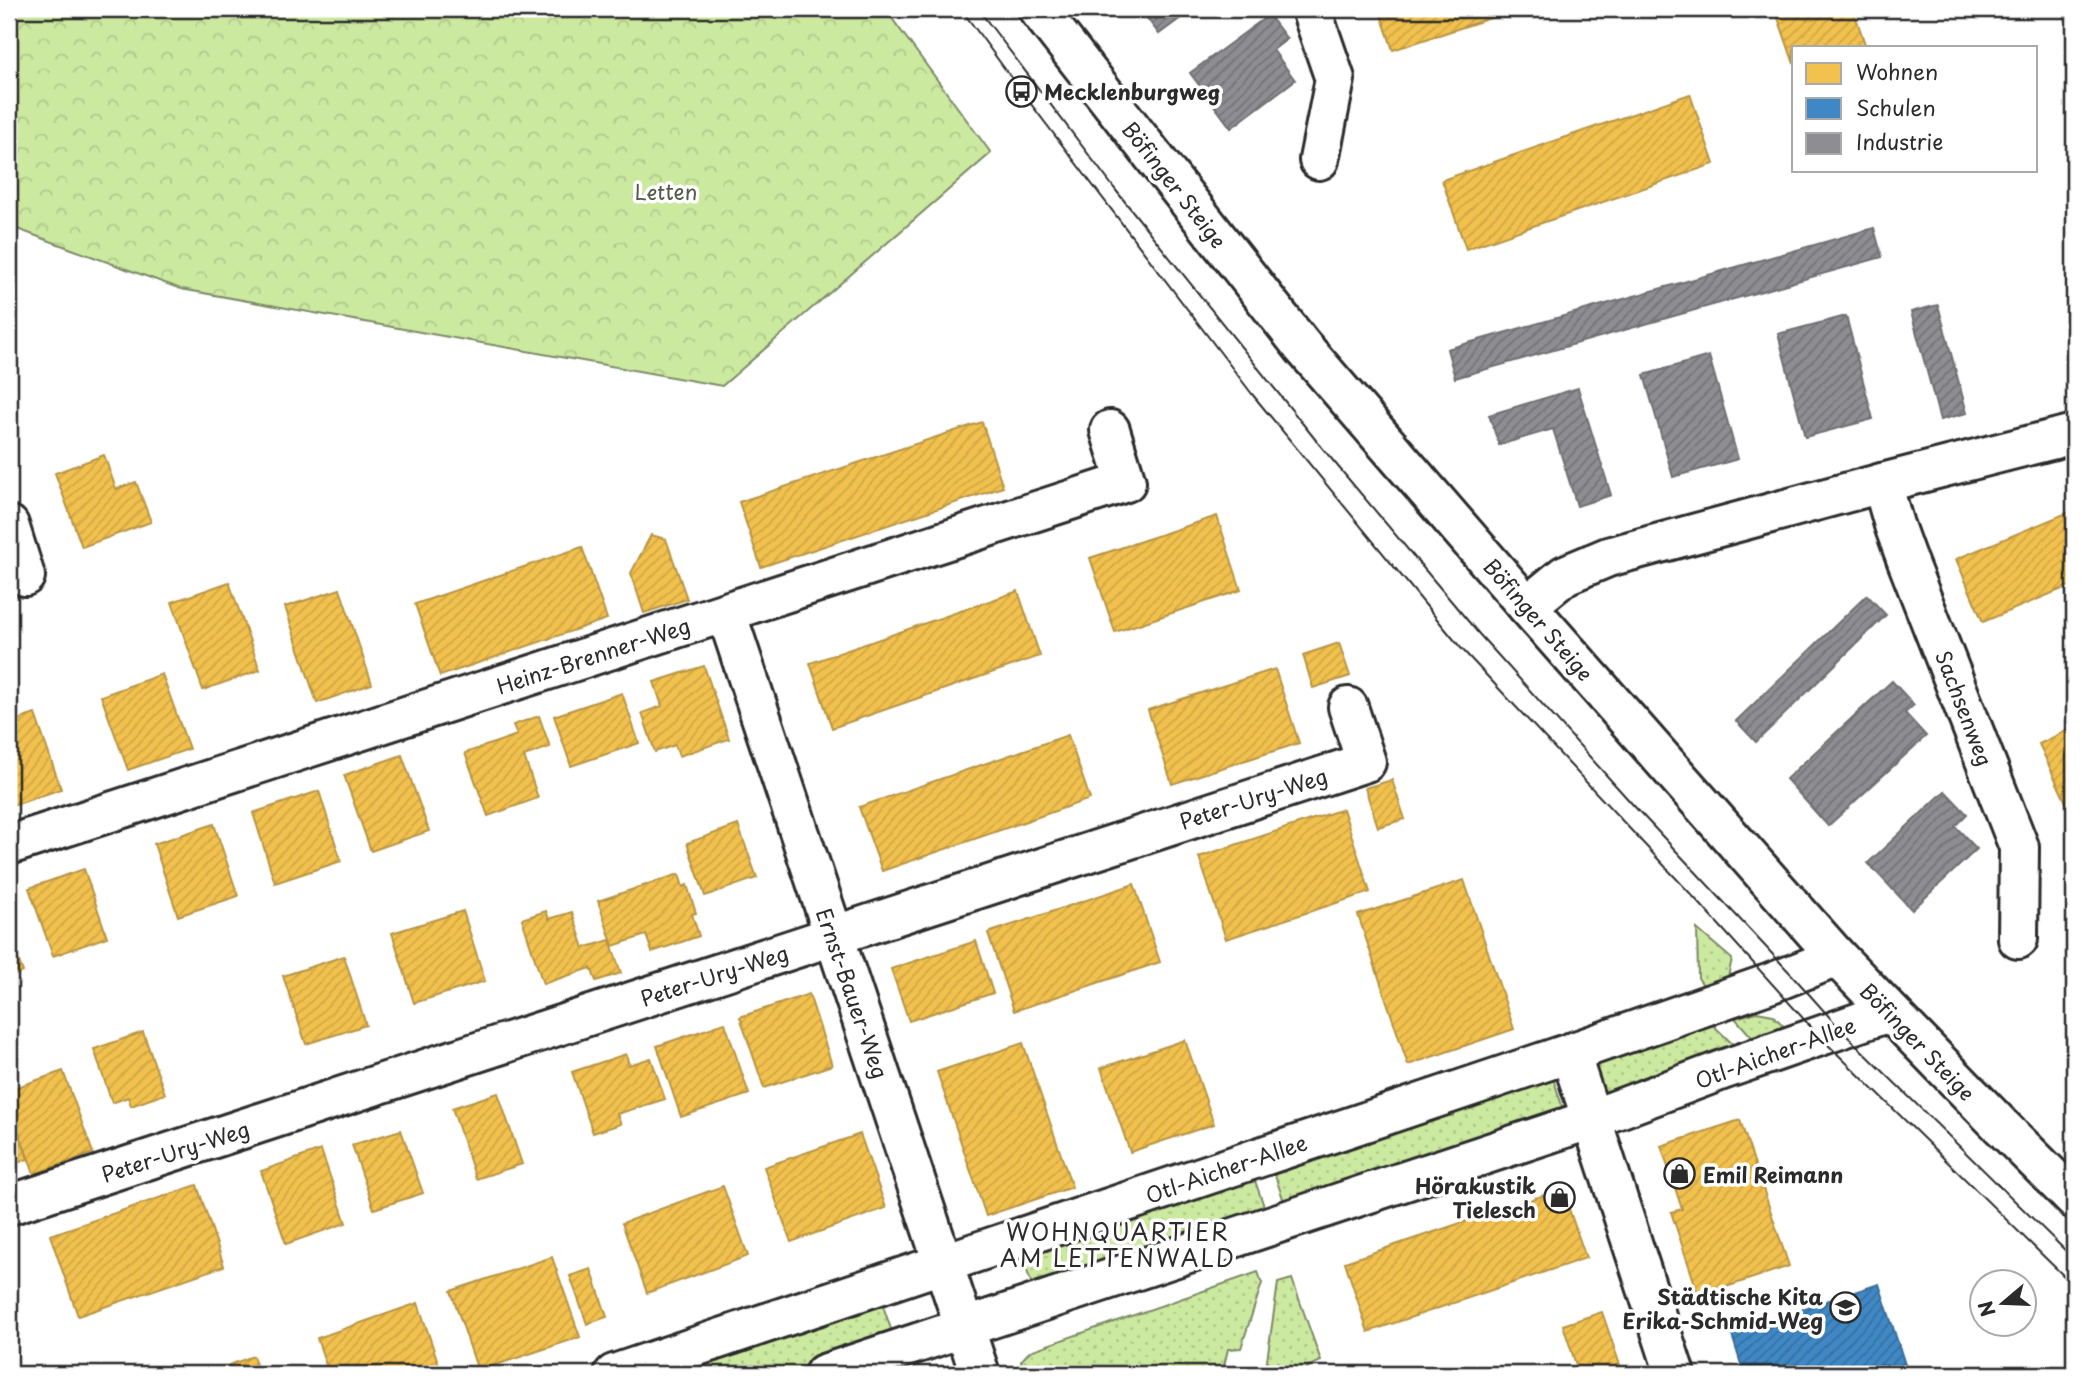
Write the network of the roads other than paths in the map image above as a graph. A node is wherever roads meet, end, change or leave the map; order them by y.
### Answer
1 (1038, 9) edge
2 (1311, 9) edge
3 (1319, 160) dead end
4 (1110, 430) dead end
5 (2074, 434) edge
6 (1882, 483) junction
7 (9, 525) edge
8 (25, 576) dead end
9 (1527, 606) junction
10 (726, 612) junction
11 (1348, 707) dead end
12 (9, 845) edge
13 (834, 936) junction
14 (2018, 939) dead end
15 (1838, 957) junction
16 (1889, 1012) junction
17 (1570, 1053) junction
18 (1592, 1119) junction
19 (2074, 1199) edge
20 (9, 1205) edge
21 (944, 1264) junction
22 (965, 1327) junction
23 (614, 1374) edge
24 (824, 1374) edge
25 (980, 1374) edge
26 (1675, 1374) edge

1 - 9 street, Böfinger Steige
2 - 3 street
4 - 10 street, Heinz-Brenner-Weg
5 - 6 street
6 - 9 street
6 - 14 street, Sachsenweg
7 - 8 street
9 - 15 street, Böfinger Steige
10 - 12 street, Heinz-Brenner-Weg
10 - 13 street, Ernst-Bauer-Weg
11 - 13 street, Peter-Ury-Weg
13 - 20 street, Peter-Ury-Weg
13 - 21 street, Ernst-Bauer-Weg
15 - 16 street, Böfinger Steige
15 - 17 street, Otl-Aicher-Allee
16 - 18 street, Otl-Aicher-Allee
16 - 19 street, Böfinger Steige
17 - 18 street
17 - 21 street, Otl-Aicher-Allee
18 - 22 street, Otl-Aicher-Allee
18 - 26 street
21 - 22 street, Ernst-Bauer-Weg
21 - 23 street, Otl-Aicher-Allee
22 - 24 street, Otl-Aicher-Allee
22 - 25 street, Ernst-Bauer-Weg

